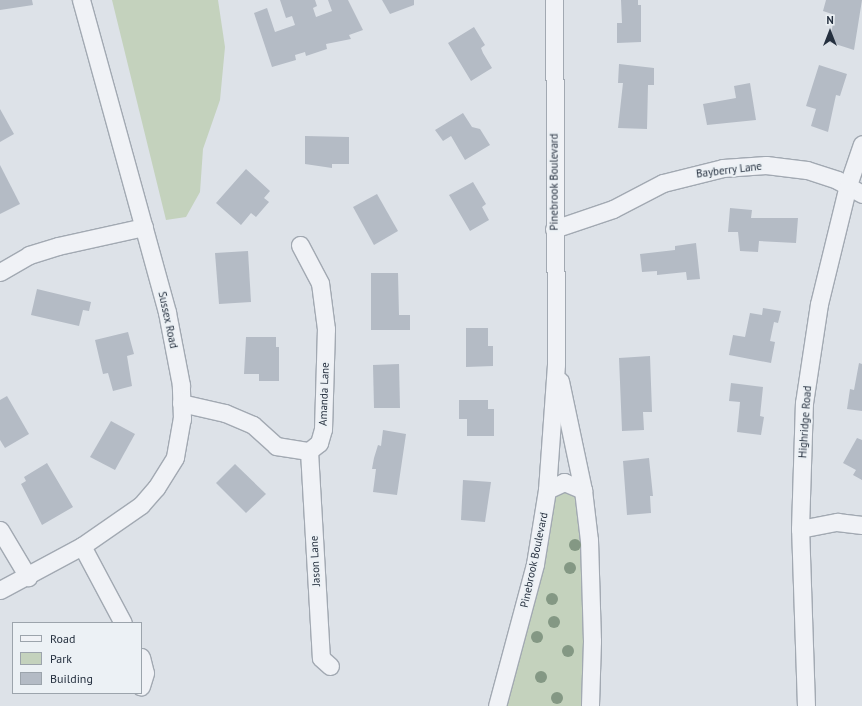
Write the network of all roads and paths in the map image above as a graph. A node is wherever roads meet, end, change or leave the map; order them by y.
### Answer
1 (81, 0) edge
2 (554, 0) edge
3 (862, 144) edge
4 (855, 190) edge
5 (144, 227) junction
6 (554, 229) junction
7 (300, 244) dead end
8 (0, 272) edge
9 (556, 364) junction
10 (181, 403) junction
11 (309, 452) junction
12 (547, 490) junction
13 (583, 490) junction
14 (862, 525) edge
15 (800, 529) junction
16 (0, 530) edge
17 (82, 546) junction
18 (28, 577) junction
19 (0, 590) edge
20 (122, 622) edge
21 (142, 661) edge
22 (330, 666) dead end
23 (142, 680) edge
24 (497, 706) edge
25 (590, 706) edge
26 (806, 706) edge

1 - 5 street, Sussex Road
2 - 6 street, Pinebrook Boulevard
3 - 4 street, Highridge Road
4 - 6 street, Bayberry Lane
4 - 15 street, Highridge Road
5 - 8 street
5 - 10 street, Sussex Road
6 - 9 street, Pinebrook Boulevard
7 - 11 street, Amanda Lane
9 - 12 street, Pinebrook Boulevard
9 - 13 street, Pinebrook Boulevard
10 - 11 street
10 - 17 street, Sussex Road
11 - 22 street, Jason Lane
12 - 13 street
12 - 24 street, Pinebrook Boulevard
13 - 25 street, Pinebrook Boulevard
14 - 15 street
15 - 26 street, Highridge Road
16 - 18 street
17 - 18 street, Sussex Road
17 - 20 street
18 - 19 street, Sussex Road
21 - 23 street

